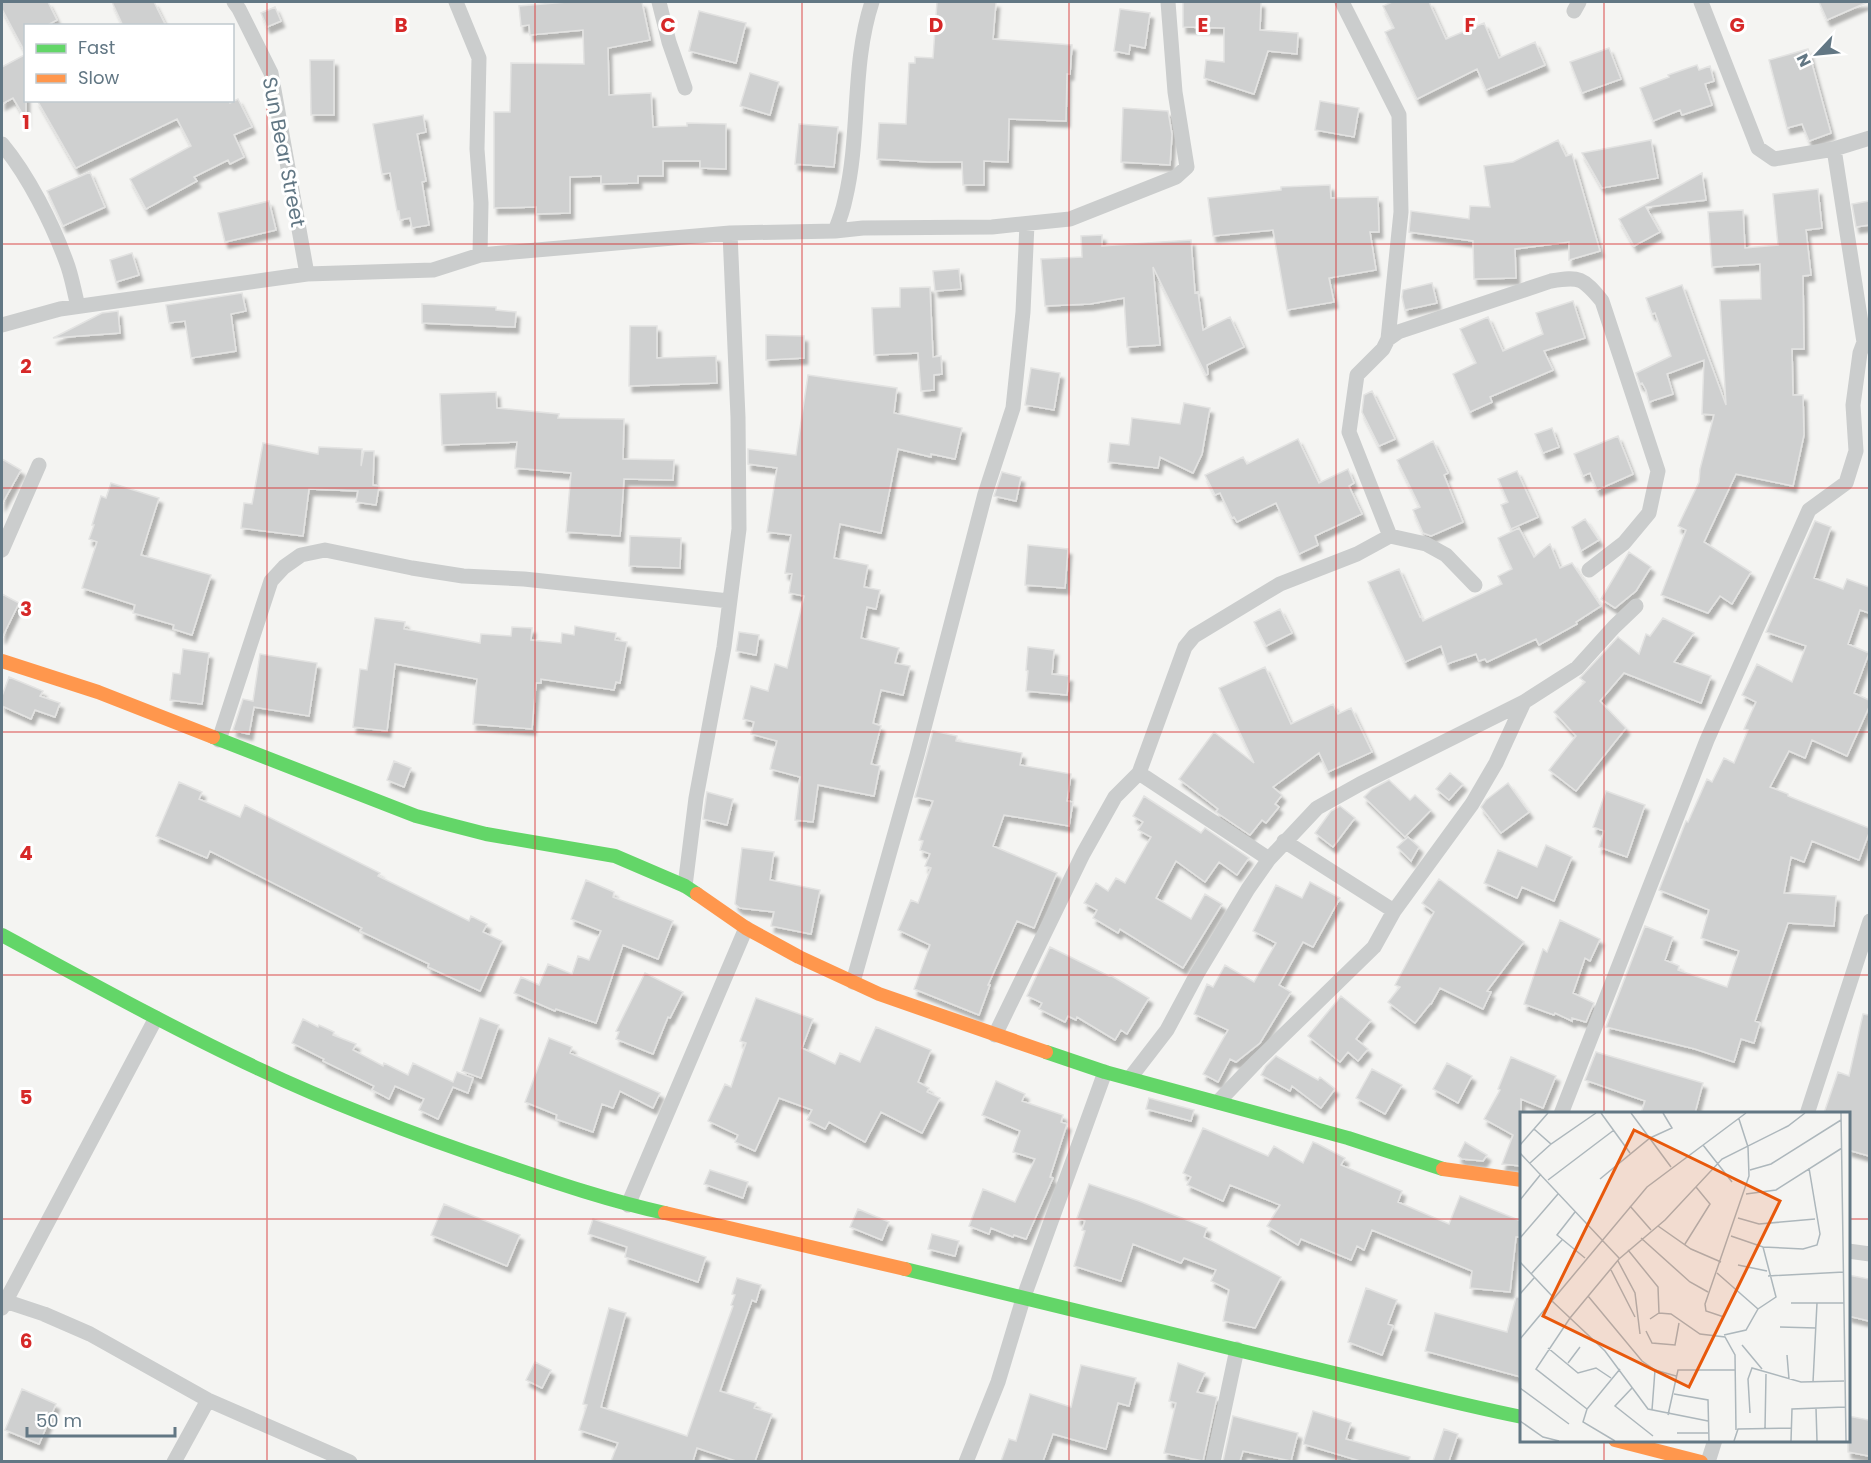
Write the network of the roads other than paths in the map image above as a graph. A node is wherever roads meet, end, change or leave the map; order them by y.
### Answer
1 (234, 2) edge
2 (456, 2) edge
3 (659, 2) edge
4 (872, 2) edge
5 (1168, 2) edge
6 (1342, 2) edge
7 (1701, 2) edge
8 (684, 88) dead end
9 (1869, 138) edge
10 (2, 144) edge
11 (1834, 148) junction
12 (1027, 224) junction
13 (835, 231) junction
14 (730, 233) junction
15 (480, 255) junction
16 (307, 274) junction
17 (78, 306) junction
18 (2, 325) edge
19 (1388, 339) junction
20 (1867, 340) edge
21 (39, 465) dead end
22 (1390, 536) junction
23 (2, 550) edge
24 (1589, 570) dead end
25 (1474, 585) dead end
26 (729, 601) junction
27 (1636, 606) dead end
28 (2, 661) edge
29 (1524, 702) junction
30 (219, 740) junction
31 (1139, 772) junction
32 (1284, 841) junction
33 (1269, 859) junction
34 (685, 886) junction
35 (1394, 911) junction
36 (1869, 921) edge
37 (746, 928) junction
38 (2, 935) edge
39 (853, 982) junction
40 (156, 1018) junction
41 (995, 1035) junction
42 (1105, 1072) junction
43 (1130, 1078) junction
44 (1218, 1102) junction
45 (1561, 1112) edge
46 (1807, 1112) edge
47 (1520, 1180) edge
48 (628, 1205) junction
49 (1850, 1251) edge
50 (1869, 1254) edge
51 (1023, 1299) junction
52 (2, 1303) edge
53 (1237, 1349) junction
54 (208, 1400) junction
55 (1520, 1417) edge
56 (1621, 1442) edge
57 (1714, 1442) edge
58 (1676, 1459) edge
59 (174, 1461) edge
60 (350, 1461) edge
61 (966, 1461) edge
62 (1213, 1461) edge
63 (1701, 1461) edge
64 (1708, 1461) edge

1 - 16 street, Sun Bear Street
2 - 15 street
3 - 8 street
4 - 13 street
5 - 12 street
6 - 19 street
7 - 11 street
9 - 11 street
10 - 17 street
11 - 20 street
12 - 13 street
12 - 39 street
13 - 14 street
14 - 15 street
14 - 26 street
15 - 16 street
16 - 17 street
17 - 18 street
19 - 22 street
19 - 24 street
20 - 45 street
21 - 23 street
22 - 25 street
22 - 31 street
26 - 30 street
26 - 34 street
27 - 29 street
28 - 30 main road
29 - 32 street
29 - 35 street
30 - 34 main road
31 - 33 street
31 - 41 street
32 - 33 street
32 - 35 street
33 - 43 street
34 - 37 main road
35 - 44 street
36 - 46 street
37 - 39 main road
37 - 48 street
38 - 40 main road
39 - 41 main road
40 - 48 main road
40 - 52 street
41 - 42 main road
42 - 43 main road
42 - 51 street
43 - 44 main road
44 - 47 main road
48 - 51 main road
49 - 50 street
51 - 53 main road
51 - 61 street
52 - 54 street
53 - 55 main road
53 - 62 street
54 - 59 street
54 - 60 street
56 - 58 main road
57 - 64 street
58 - 63 main road

